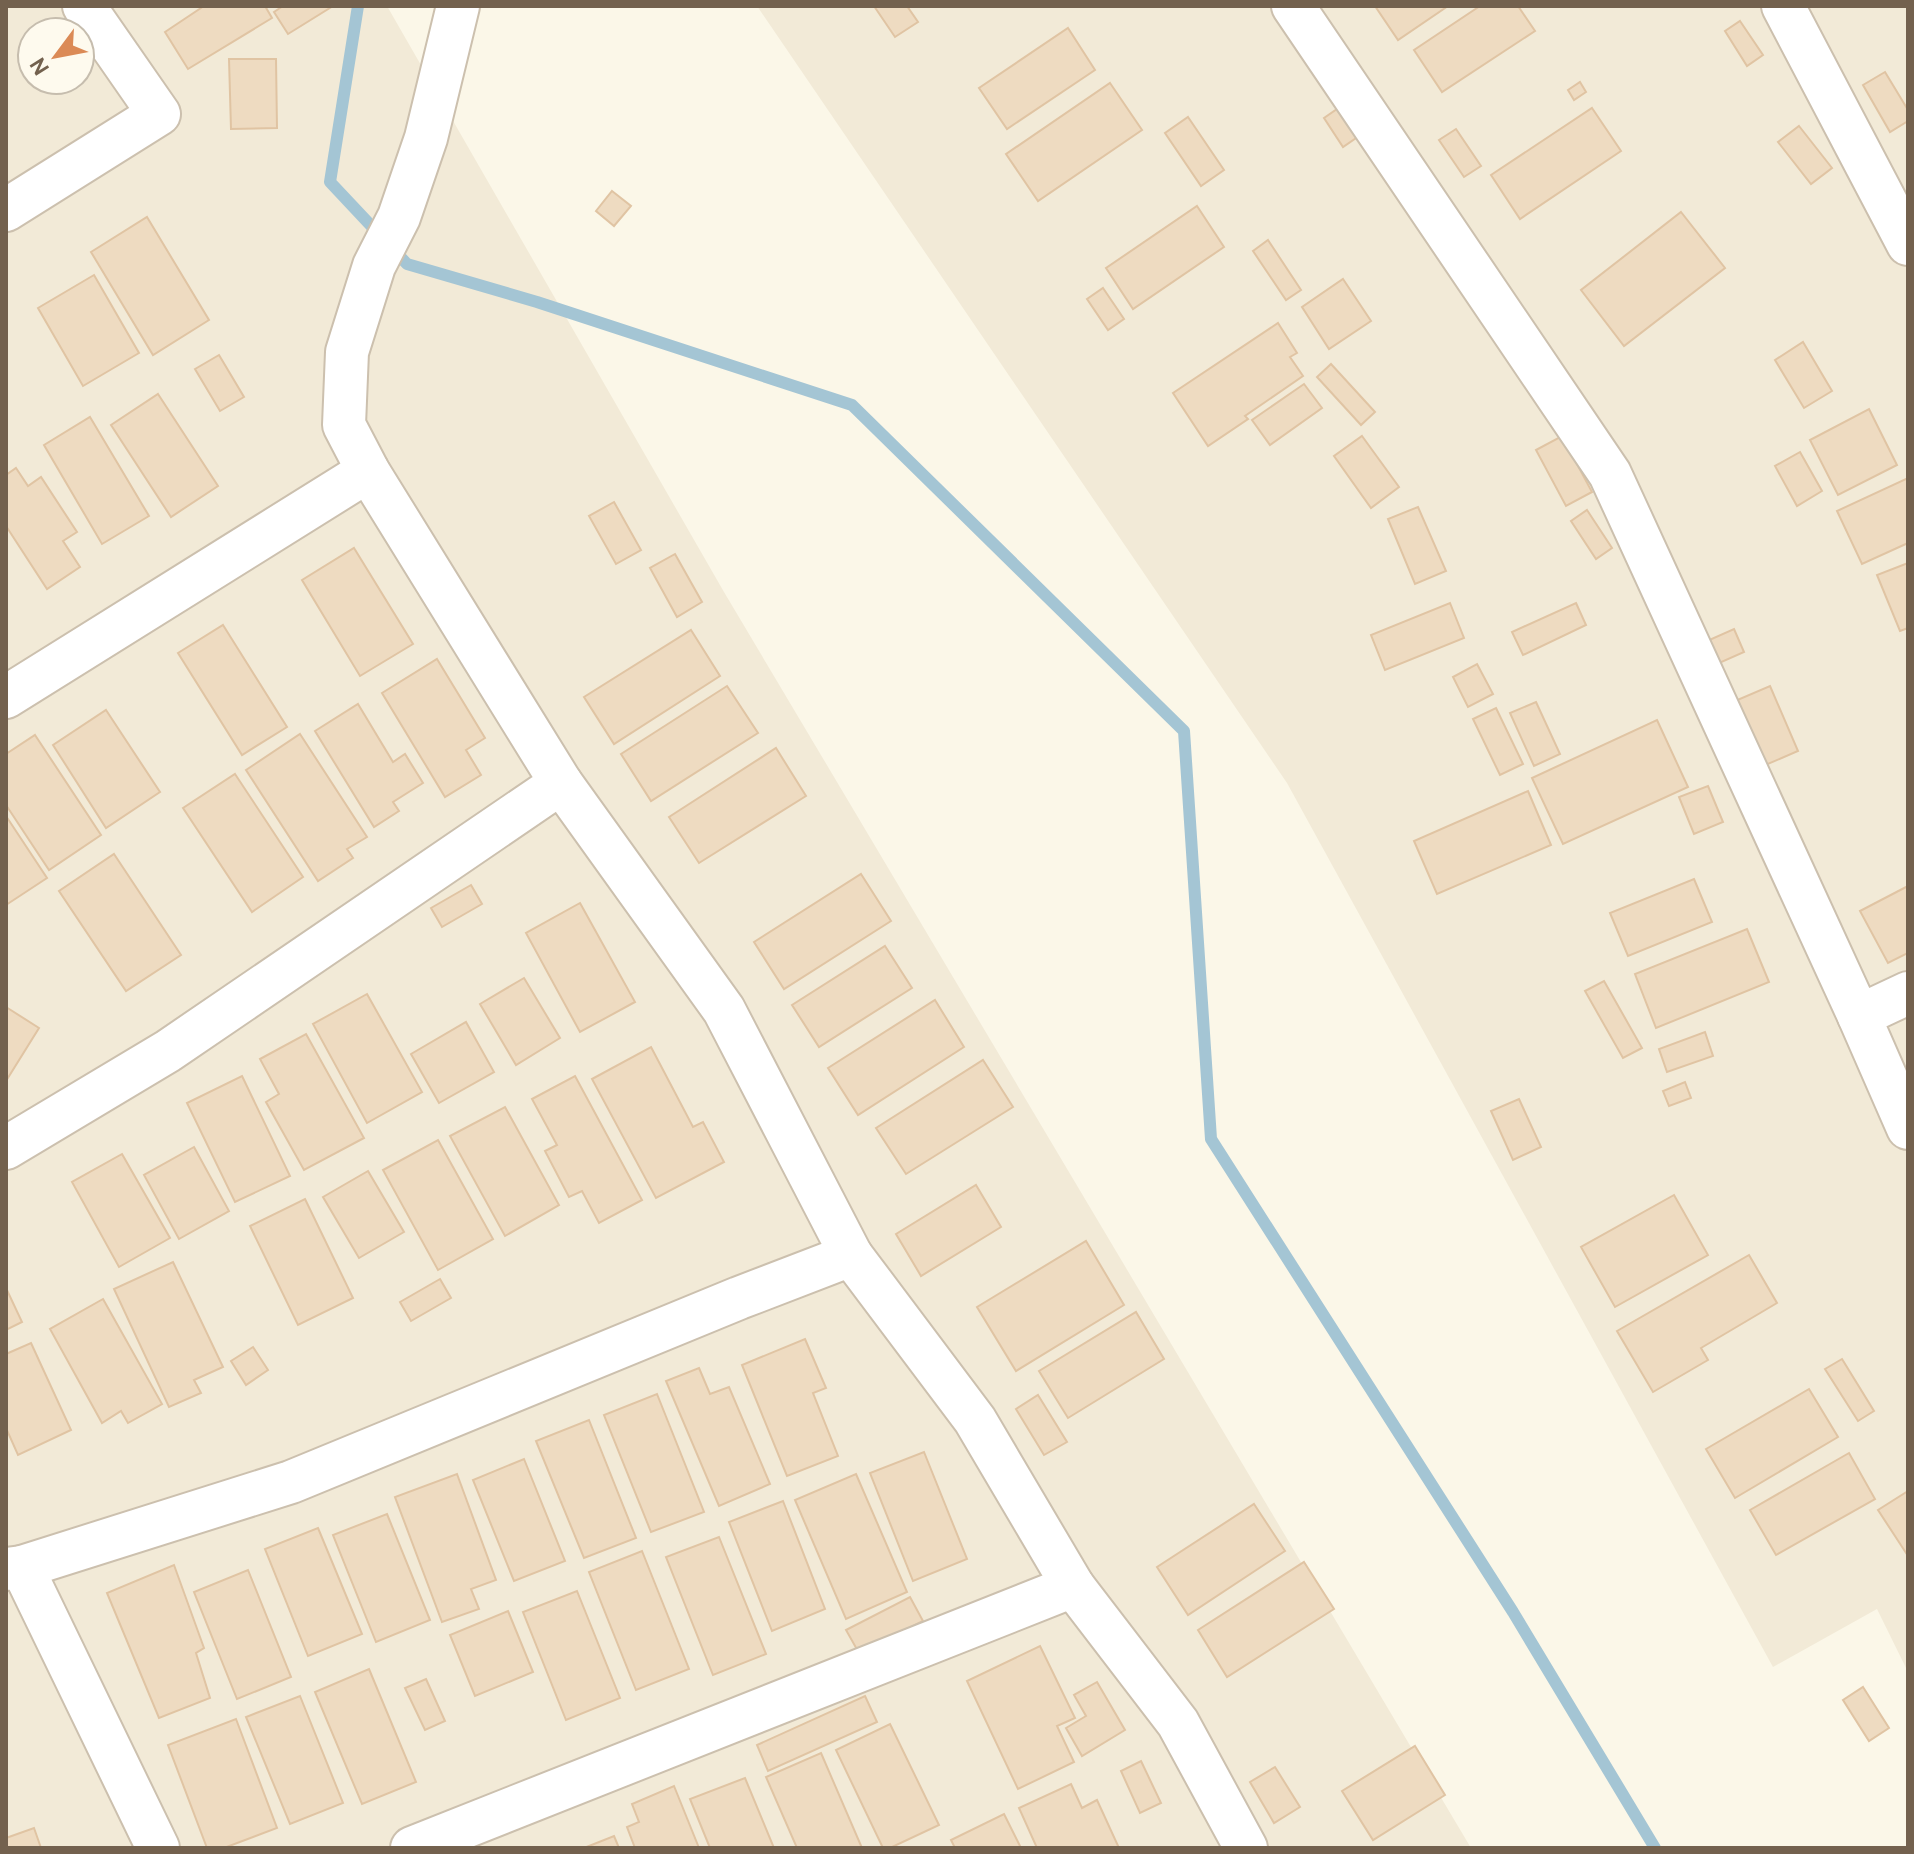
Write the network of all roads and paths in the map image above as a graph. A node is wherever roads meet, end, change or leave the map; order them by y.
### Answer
1 (84, 6) edge
2 (458, 6) edge
3 (1293, 6) edge
4 (1783, 6) edge
5 (6, 210) edge
6 (1908, 244) edge
7 (368, 471) junction
8 (6, 697) edge
9 (561, 783) junction
10 (1908, 993) edge
11 (1859, 1016) junction
12 (1908, 1128) edge
13 (6, 1148) edge
14 (851, 1255) junction
15 (14, 1568) edge
16 (1073, 1586) junction
17 (158, 1848) edge
18 (412, 1848) edge
19 (1246, 1848) edge

1 - 5 street
2 - 7 street
3 - 11 street
4 - 6 street
7 - 8 street
7 - 9 street
9 - 13 street
9 - 14 street
10 - 11 street
11 - 12 street
14 - 15 street
14 - 16 street
15 - 17 street
16 - 18 street
16 - 19 street

